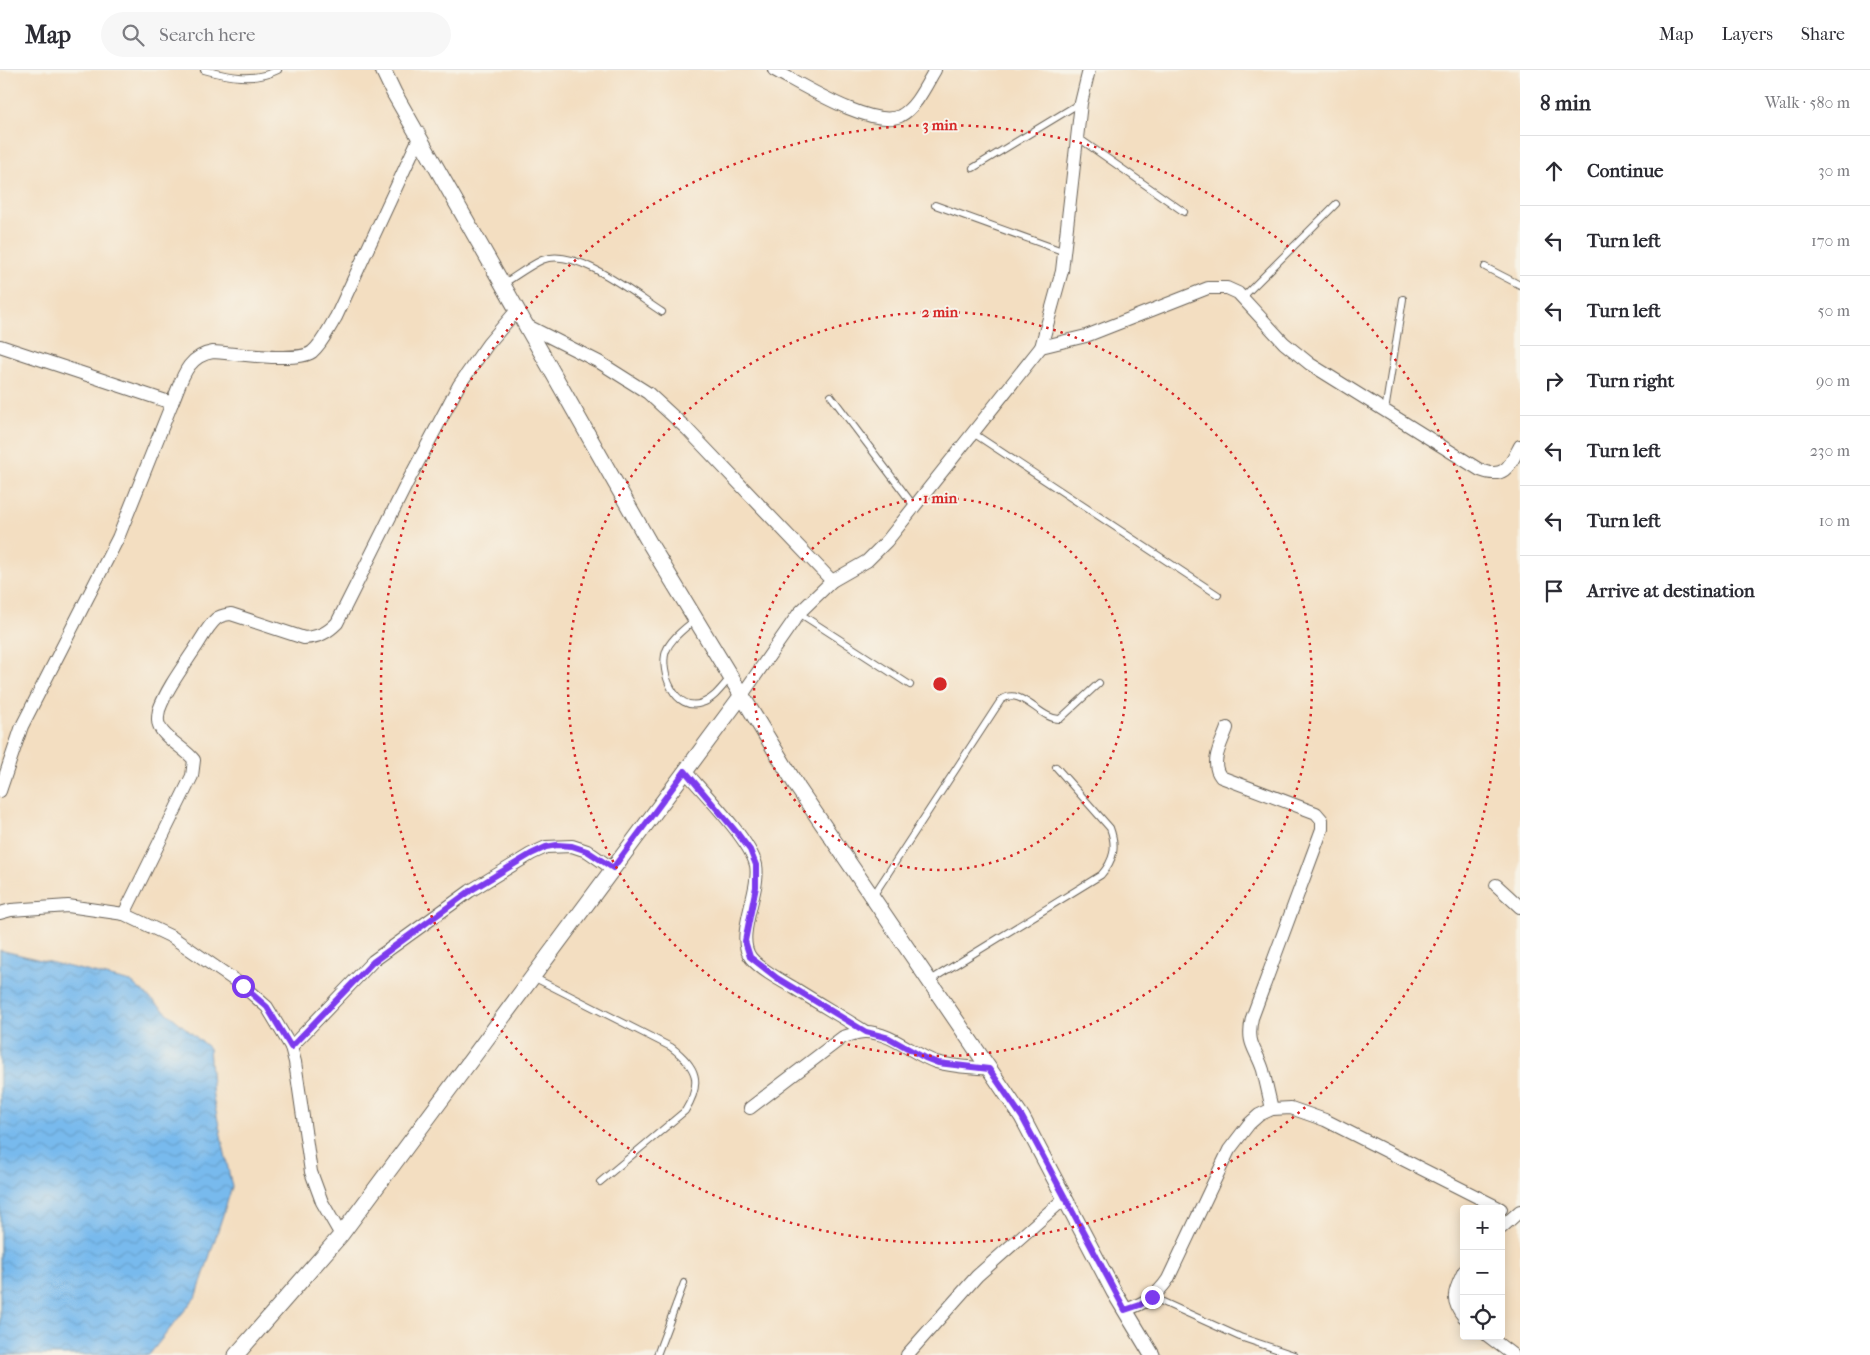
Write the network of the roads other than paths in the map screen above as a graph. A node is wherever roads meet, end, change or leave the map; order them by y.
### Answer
1 (204, 70) edge
2 (278, 70) edge
3 (383, 70) edge
4 (774, 70) edge
5 (935, 70) edge
6 (1089, 70) edge
7 (1081, 103) junction
8 (1077, 136) junction
9 (420, 138) junction
10 (973, 168) dead end
11 (1336, 204) dead end
12 (935, 205) dead end
13 (1184, 212) dead end
14 (1065, 252) junction
15 (1485, 267) dead end
16 (502, 284) junction
17 (1520, 284) edge
18 (1242, 298) junction
19 (1403, 299) dead end
20 (517, 310) junction
21 (662, 312) dead end
22 (526, 326) junction
23 (0, 346) edge
24 (1041, 347) junction
25 (831, 396) dead end
26 (172, 403) junction
27 (1384, 411) junction
28 (973, 433) junction
29 (1520, 446) edge
30 (914, 506) junction
31 (832, 582) junction
32 (1218, 595) dead end
33 (800, 613) junction
34 (696, 619) junction
35 (731, 677) junction
36 (1099, 683) dead end
37 (910, 685) dead end
38 (742, 695) junction
39 (1227, 728) dead end
40 (1056, 767) dead end
41 (685, 771) junction
42 (0, 791) edge
43 (613, 868) junction
44 (1496, 885) dead end
45 (872, 897) junction
46 (1520, 907) edge
47 (0, 913) edge
48 (124, 914) junction
49 (533, 977) junction
50 (929, 981) junction
51 (866, 1032) junction
52 (291, 1047) junction
53 (989, 1069) junction
54 (750, 1108) dead end
55 (1272, 1109) junction
56 (600, 1182) dead end
57 (1065, 1198) junction
58 (1493, 1205) edge
59 (1505, 1210) edge
60 (1518, 1214) edge
61 (1505, 1225) edge
62 (342, 1235) junction
63 (1460, 1279) edge
64 (684, 1283) dead end
65 (1152, 1297) junction
66 (1125, 1310) junction
67 (1460, 1312) edge
68 (1493, 1340) edge
69 (236, 1355) edge
70 (657, 1355) edge
71 (907, 1355) edge
72 (1152, 1355) edge
73 (1294, 1355) edge
74 (1513, 1355) edge

1 - 2 lane
3 - 9 street
4 - 5 street
6 - 7 street
7 - 8 street
7 - 10 lane
8 - 13 lane
8 - 14 street
9 - 16 street
9 - 26 street
11 - 18 lane
12 - 14 lane
14 - 24 street
15 - 17 lane
16 - 20 street
16 - 21 lane
18 - 24 street
18 - 27 street
19 - 27 lane
20 - 22 street
20 - 48 street
22 - 31 street
22 - 34 street
23 - 26 street
24 - 28 street
25 - 30 lane
26 - 42 street
27 - 29 street
28 - 30 street
28 - 32 lane
30 - 31 street
31 - 33 street
33 - 37 lane
33 - 38 street
34 - 35 street
34 - 35 lane
35 - 38 street
36 - 45 lane
38 - 41 street
38 - 45 street
39 - 55 street
40 - 50 lane
41 - 43 street
41 - 51 street
43 - 49 street
43 - 52 street
44 - 46 street
45 - 50 street
47 - 48 street
48 - 52 street
49 - 56 lane
49 - 62 street
50 - 53 street
51 - 53 street
51 - 54 street
52 - 62 street
53 - 57 street
55 - 58 street
55 - 65 street
57 - 66 street
57 - 71 street
59 - 60 street
60 - 61 street
62 - 69 street
63 - 67 street
64 - 70 lane
65 - 66 street
65 - 73 lane
66 - 72 street
68 - 74 street

